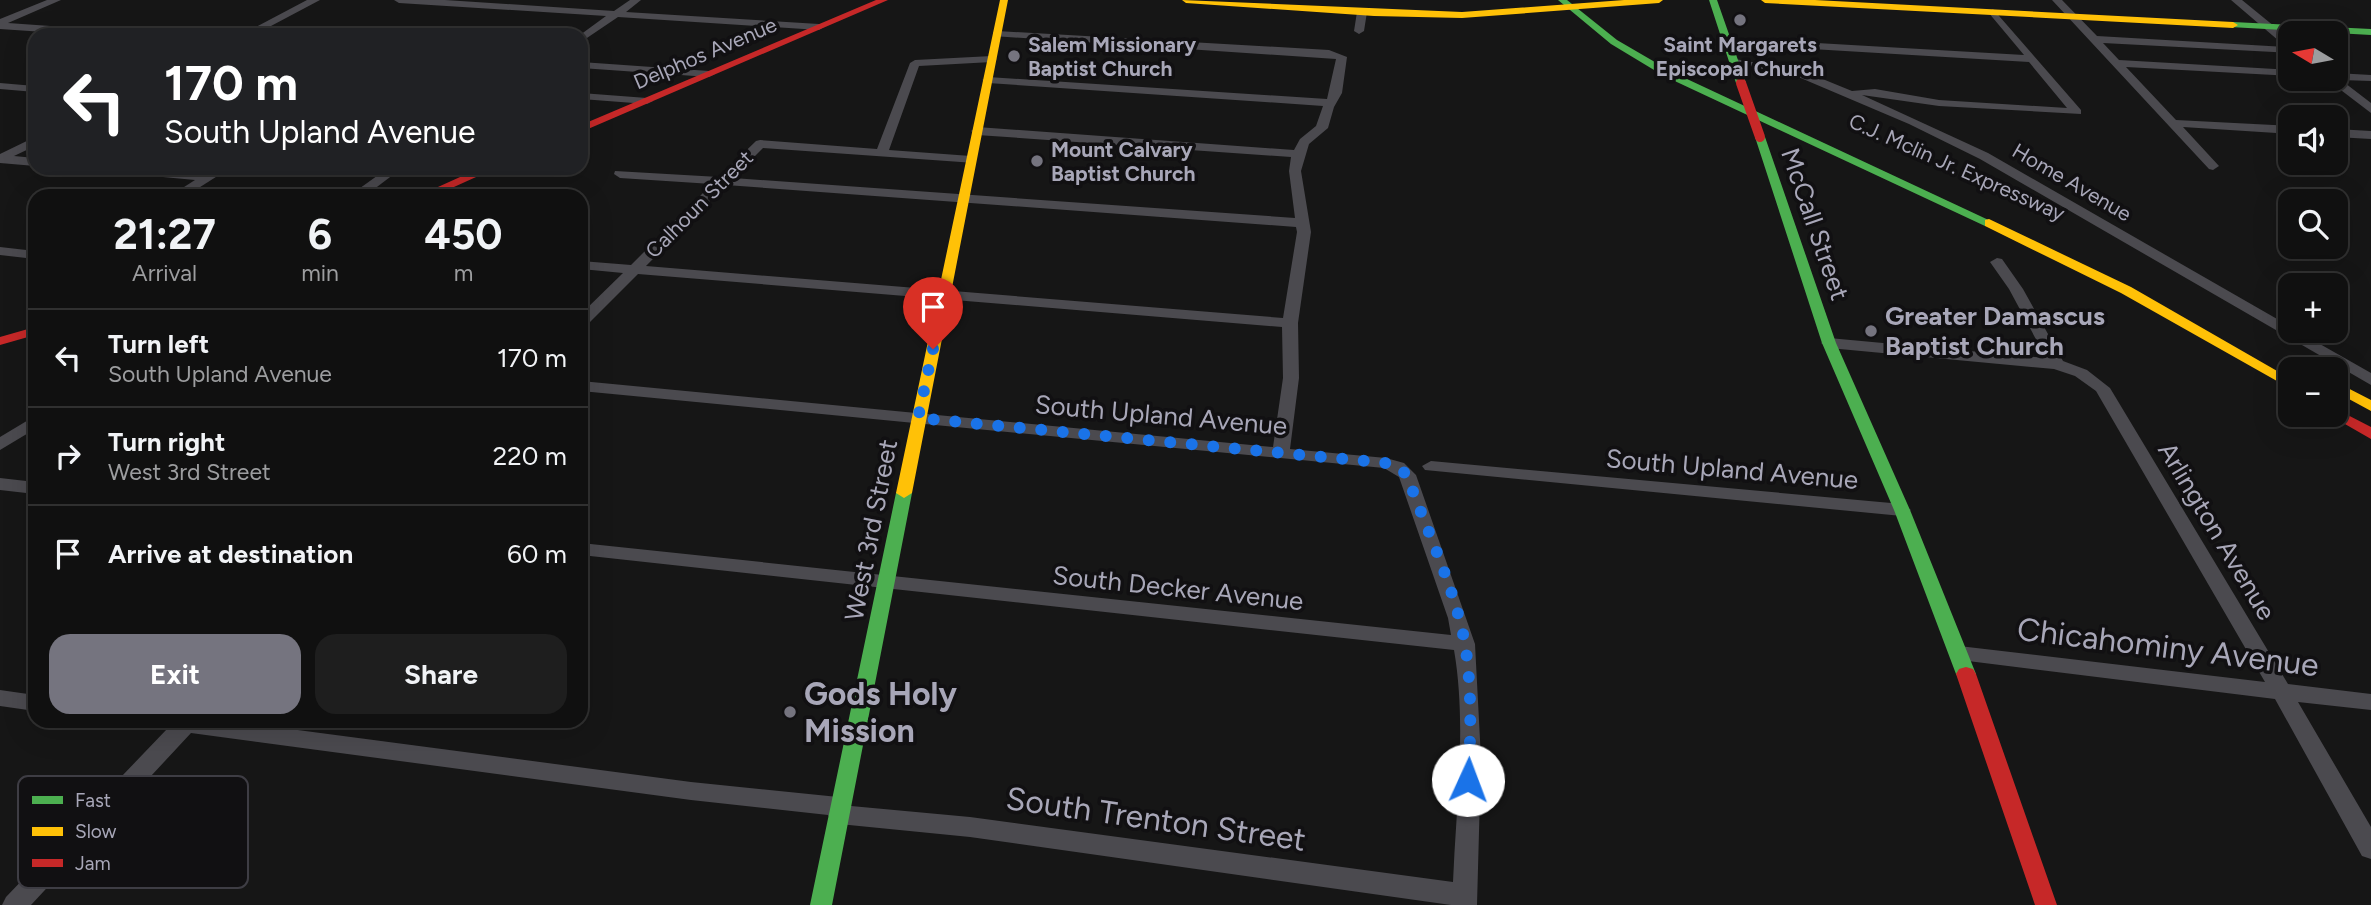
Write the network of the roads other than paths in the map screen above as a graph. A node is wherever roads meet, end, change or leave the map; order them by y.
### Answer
1 (56, 0) edge
2 (315, 0) edge
3 (398, 0) edge
4 (636, 0) edge
5 (884, 0) edge
6 (1004, 0) edge
7 (1186, 0) edge
8 (1659, 0) edge
9 (1713, 0) edge
10 (1765, 0) edge
11 (2057, 0) edge
12 (2236, 0) edge
13 (1580, 3) edge
14 (1362, 12) junction
15 (1993, 12) junction
16 (617, 13) junction
17 (2073, 16) junction
18 (1618, 23) dead end
19 (0, 25) edge
20 (2267, 26) junction
21 (819, 27) junction
22 (40, 28) edge
23 (260, 28) edge
24 (1359, 31) dead end
25 (2371, 32) edge
26 (588, 33) edge
27 (998, 34) junction
28 (1635, 36) dead end
29 (2278, 36) edge
30 (2095, 39) junction
31 (1728, 41) junction
32 (2278, 46) edge
33 (2033, 59) junction
34 (992, 60) junction
35 (1735, 62) junction
36 (2117, 63) junction
37 (588, 65) edge
38 (2278, 72) edge
39 (709, 74) junction
40 (1705, 77) junction
41 (2348, 77) edge
42 (2371, 78) edge
43 (988, 80) junction
44 (0, 86) edge
45 (28, 88) edge
46 (2348, 89) edge
47 (1850, 93) junction
48 (588, 97) edge
49 (647, 101) junction
50 (1330, 103) junction
51 (2371, 109) edge
52 (2173, 122) junction
53 (588, 126) edge
54 (2278, 129) edge
55 (977, 131) junction
56 (2348, 134) edge
57 (2371, 135) edge
58 (28, 145) edge
59 (882, 153) junction
60 (1299, 154) junction
61 (0, 159) edge
62 (971, 160) junction
63 (28, 161) edge
64 (2213, 166) dead end
65 (620, 174) dead end
66 (187, 175) edge
67 (212, 175) edge
68 (386, 175) edge
69 (474, 175) edge
70 (209, 177) junction
71 (721, 181) junction
72 (1941, 183) dead end
73 (189, 189) edge
74 (366, 189) edge
75 (440, 189) edge
76 (963, 200) junction
77 (1304, 223) junction
78 (0, 251) edge
79 (28, 253) edge
80 (1997, 261) dead end
81 (588, 266) edge
82 (634, 269) junction
83 (944, 295) junction
84 (588, 316) edge
85 (1290, 323) junction
86 (28, 333) edge
87 (0, 341) edge
88 (1829, 344) junction
89 (2057, 365) junction
90 (2278, 378) edge
91 (2371, 380) edge
92 (588, 387) edge
93 (2348, 393) edge
94 (2371, 406) edge
95 (918, 418) junction
96 (2348, 420) edge
97 (28, 426) edge
98 (2371, 434) edge
99 (0, 445) edge
100 (1281, 452) junction
101 (1432, 466) dead end
102 (0, 484) edge
103 (28, 487) edge
104 (1902, 510) junction
105 (588, 550) edge
106 (886, 583) junction
107 (1465, 644) junction
108 (1959, 654) junction
109 (2282, 692) junction
110 (0, 698) edge
111 (28, 702) edge
112 (2371, 702) edge
113 (176, 728) edge
114 (225, 728) edge
115 (132, 776) edge
116 (840, 809) junction
117 (2371, 849) edge
118 (30, 888) edge
119 (1464, 899) edge
120 (15, 905) edge
121 (821, 905) edge
122 (2046, 905) edge

1 - 19 street
2 - 23 street
3 - 16 street
4 - 16 street
5 - 21 main road, Delphos Avenue
6 - 27 main road, West 3rd Street
7 - 14 main road
8 - 13 main road
9 - 31 main road, McCall Street
10 - 15 main road
11 - 17 street
12 - 20 street
13 - 14 main road
13 - 18 main road
13 - 40 main road
13 - 90 main road
14 - 24 street
15 - 17 main road
15 - 33 street
16 - 21 street
16 - 26 street
17 - 20 main road
17 - 30 street
19 - 22 street
20 - 25 main road
20 - 29 street
21 - 39 main road, Delphos Avenue
27 - 34 main road, West 3rd Street
27 - 50 street
28 - 40 main road, C.J. Mclin Jr. Expressway
30 - 32 street
30 - 36 street
31 - 33 street
31 - 35 main road, McCall Street
33 - 47 street
34 - 43 main road, West 3rd Street
34 - 59 street
35 - 47 street, Home Avenue
35 - 88 main road, McCall Street, bridge
36 - 38 street
36 - 52 street
37 - 39 street
39 - 49 main road, Delphos Avenue
40 - 72 main road, C.J. Mclin Jr. Expressway
41 - 42 street
43 - 50 street
43 - 55 main road, West 3rd Street
44 - 45 street
46 - 51 street
47 - 91 street, Home Avenue
48 - 49 street
49 - 53 main road, Delphos Avenue
50 - 60 street
52 - 54 street
52 - 64 street
55 - 60 street
55 - 62 main road, West 3rd Street
56 - 57 street
58 - 61 street
59 - 62 street, Calhoun Street
59 - 71 street, Calhoun Street
60 - 77 street
61 - 63 street
62 - 76 main road, West 3rd Street
65 - 71 street
66 - 70 street
67 - 70 street
68 - 74 street
69 - 75 main road
70 - 73 street
71 - 76 street
71 - 82 street, Calhoun Street
76 - 77 street
76 - 83 main road, West 3rd Street
77 - 85 street
78 - 79 street
80 - 89 street
81 - 82 street
82 - 83 street
82 - 84 street, Calhoun Street
83 - 85 street
83 - 95 main road, West 3rd Street
85 - 100 street
86 - 87 main road
88 - 89 street, Arlington Avenue
88 - 104 main road, McCall Street
89 - 109 street, Arlington Avenue
92 - 95 street, South Upland Avenue
93 - 94 main road
95 - 100 street, South Upland Avenue
95 - 106 main road, West 3rd Street
96 - 98 main road
97 - 99 street
100 - 107 street, South Upland Avenue
101 - 104 street, South Upland Avenue
102 - 103 street
104 - 108 main road, McCall Street
105 - 106 street, South Decker Avenue
106 - 107 street, South Decker Avenue
106 - 116 main road, West 3rd Street
107 - 119 street
108 - 109 street, Chicahominy Avenue
108 - 122 main road, McCall Street
109 - 112 street, Chicahominy Avenue
109 - 117 street, Arlington Avenue
110 - 111 street
113 - 115 street
114 - 116 street, South Trenton Street
116 - 119 street, South Trenton Street
116 - 121 main road, West 3rd Street
118 - 120 street

